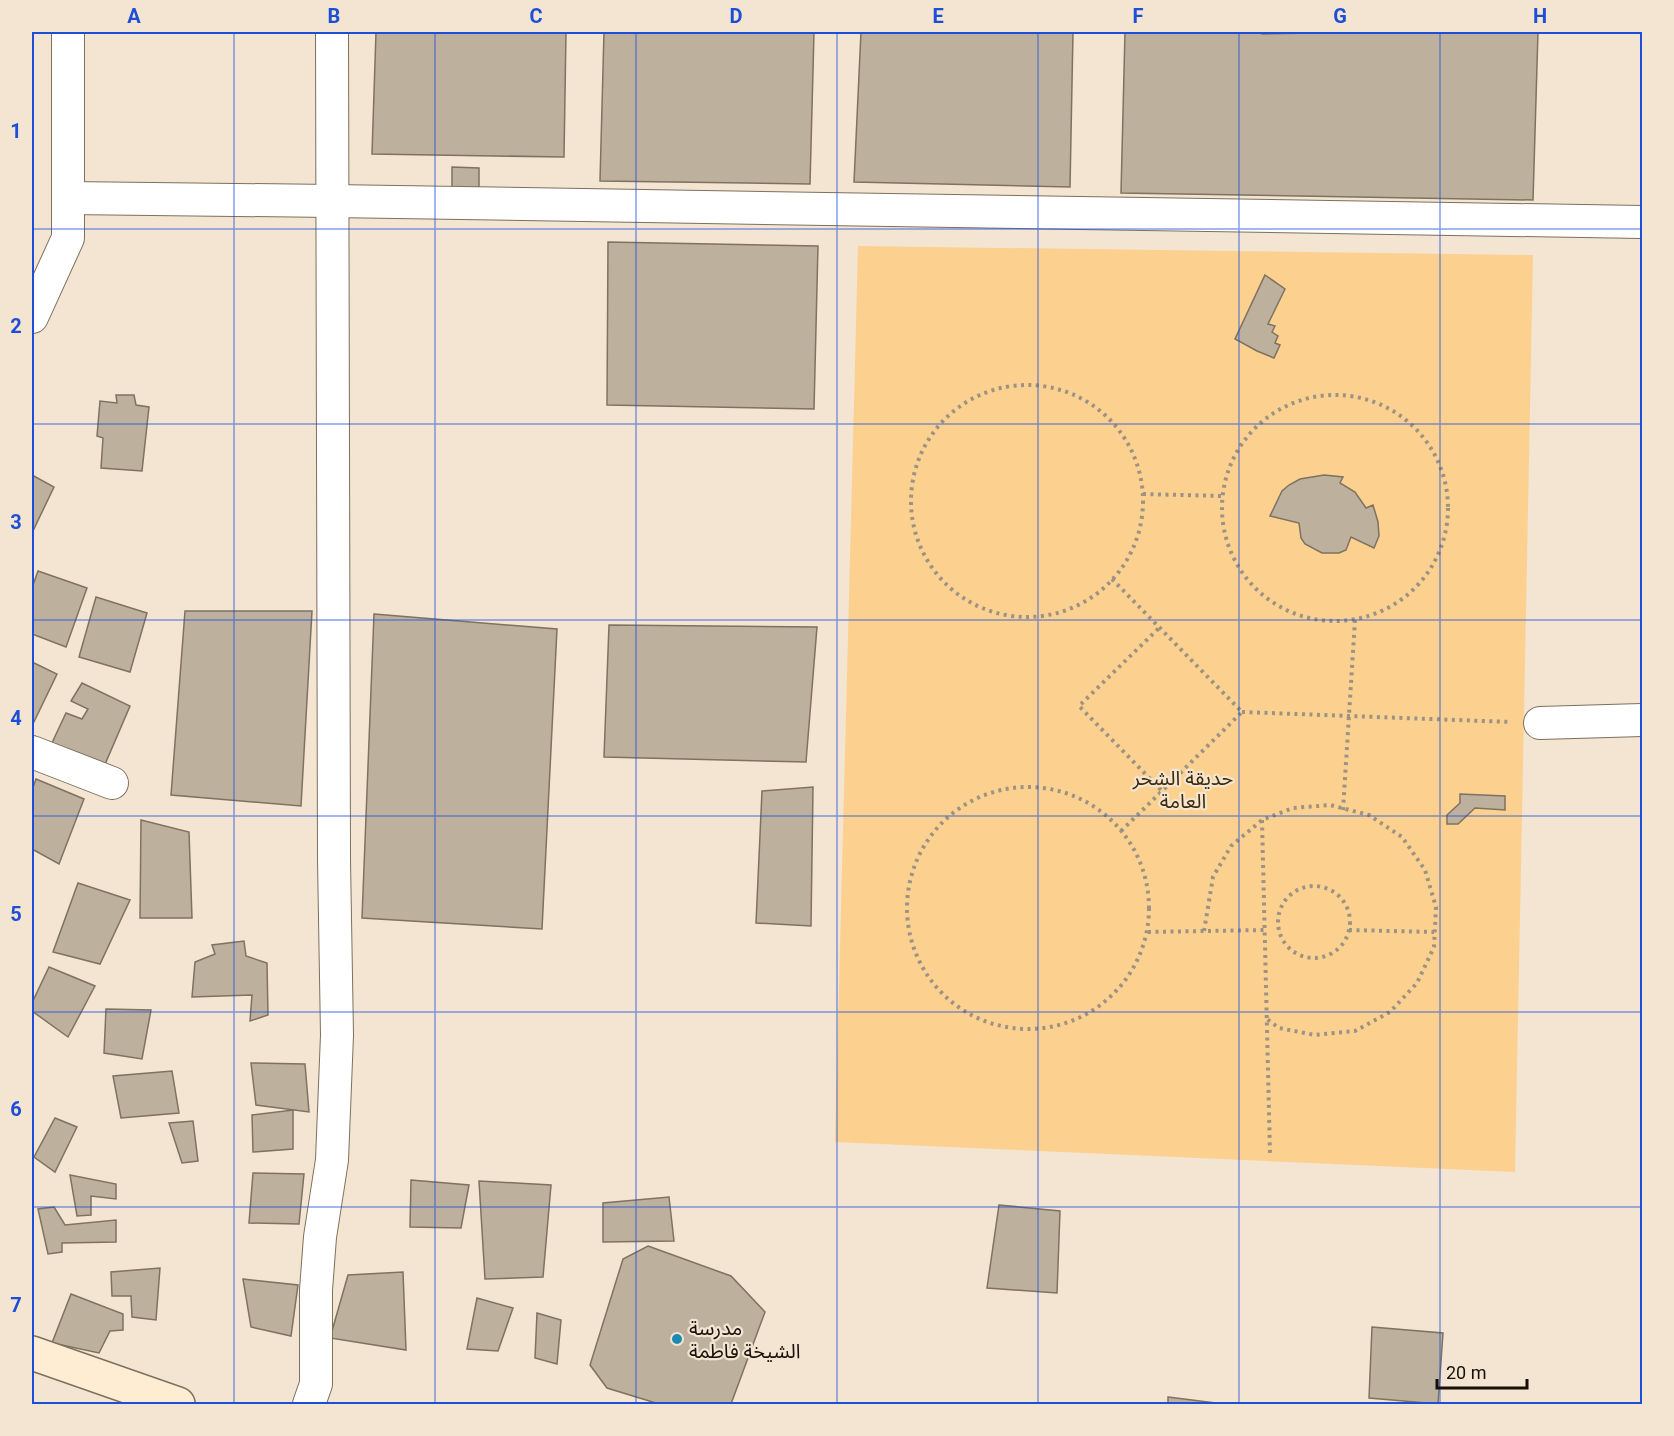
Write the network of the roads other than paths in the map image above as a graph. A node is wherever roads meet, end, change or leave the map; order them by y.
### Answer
1 (68, 32) edge
2 (332, 32) edge
3 (68, 198) junction
4 (332, 201) junction
5 (1642, 222) edge
6 (32, 317) edge
7 (1642, 720) edge
8 (1540, 723) road end
9 (32, 752) edge
10 (112, 783) dead end
11 (32, 1353) edge
12 (178, 1404) edge
13 (309, 1404) edge

1 - 3 street
2 - 4 street
3 - 4 street
3 - 6 street
4 - 5 street
4 - 13 street
7 - 8 street
9 - 10 street
11 - 12 street

